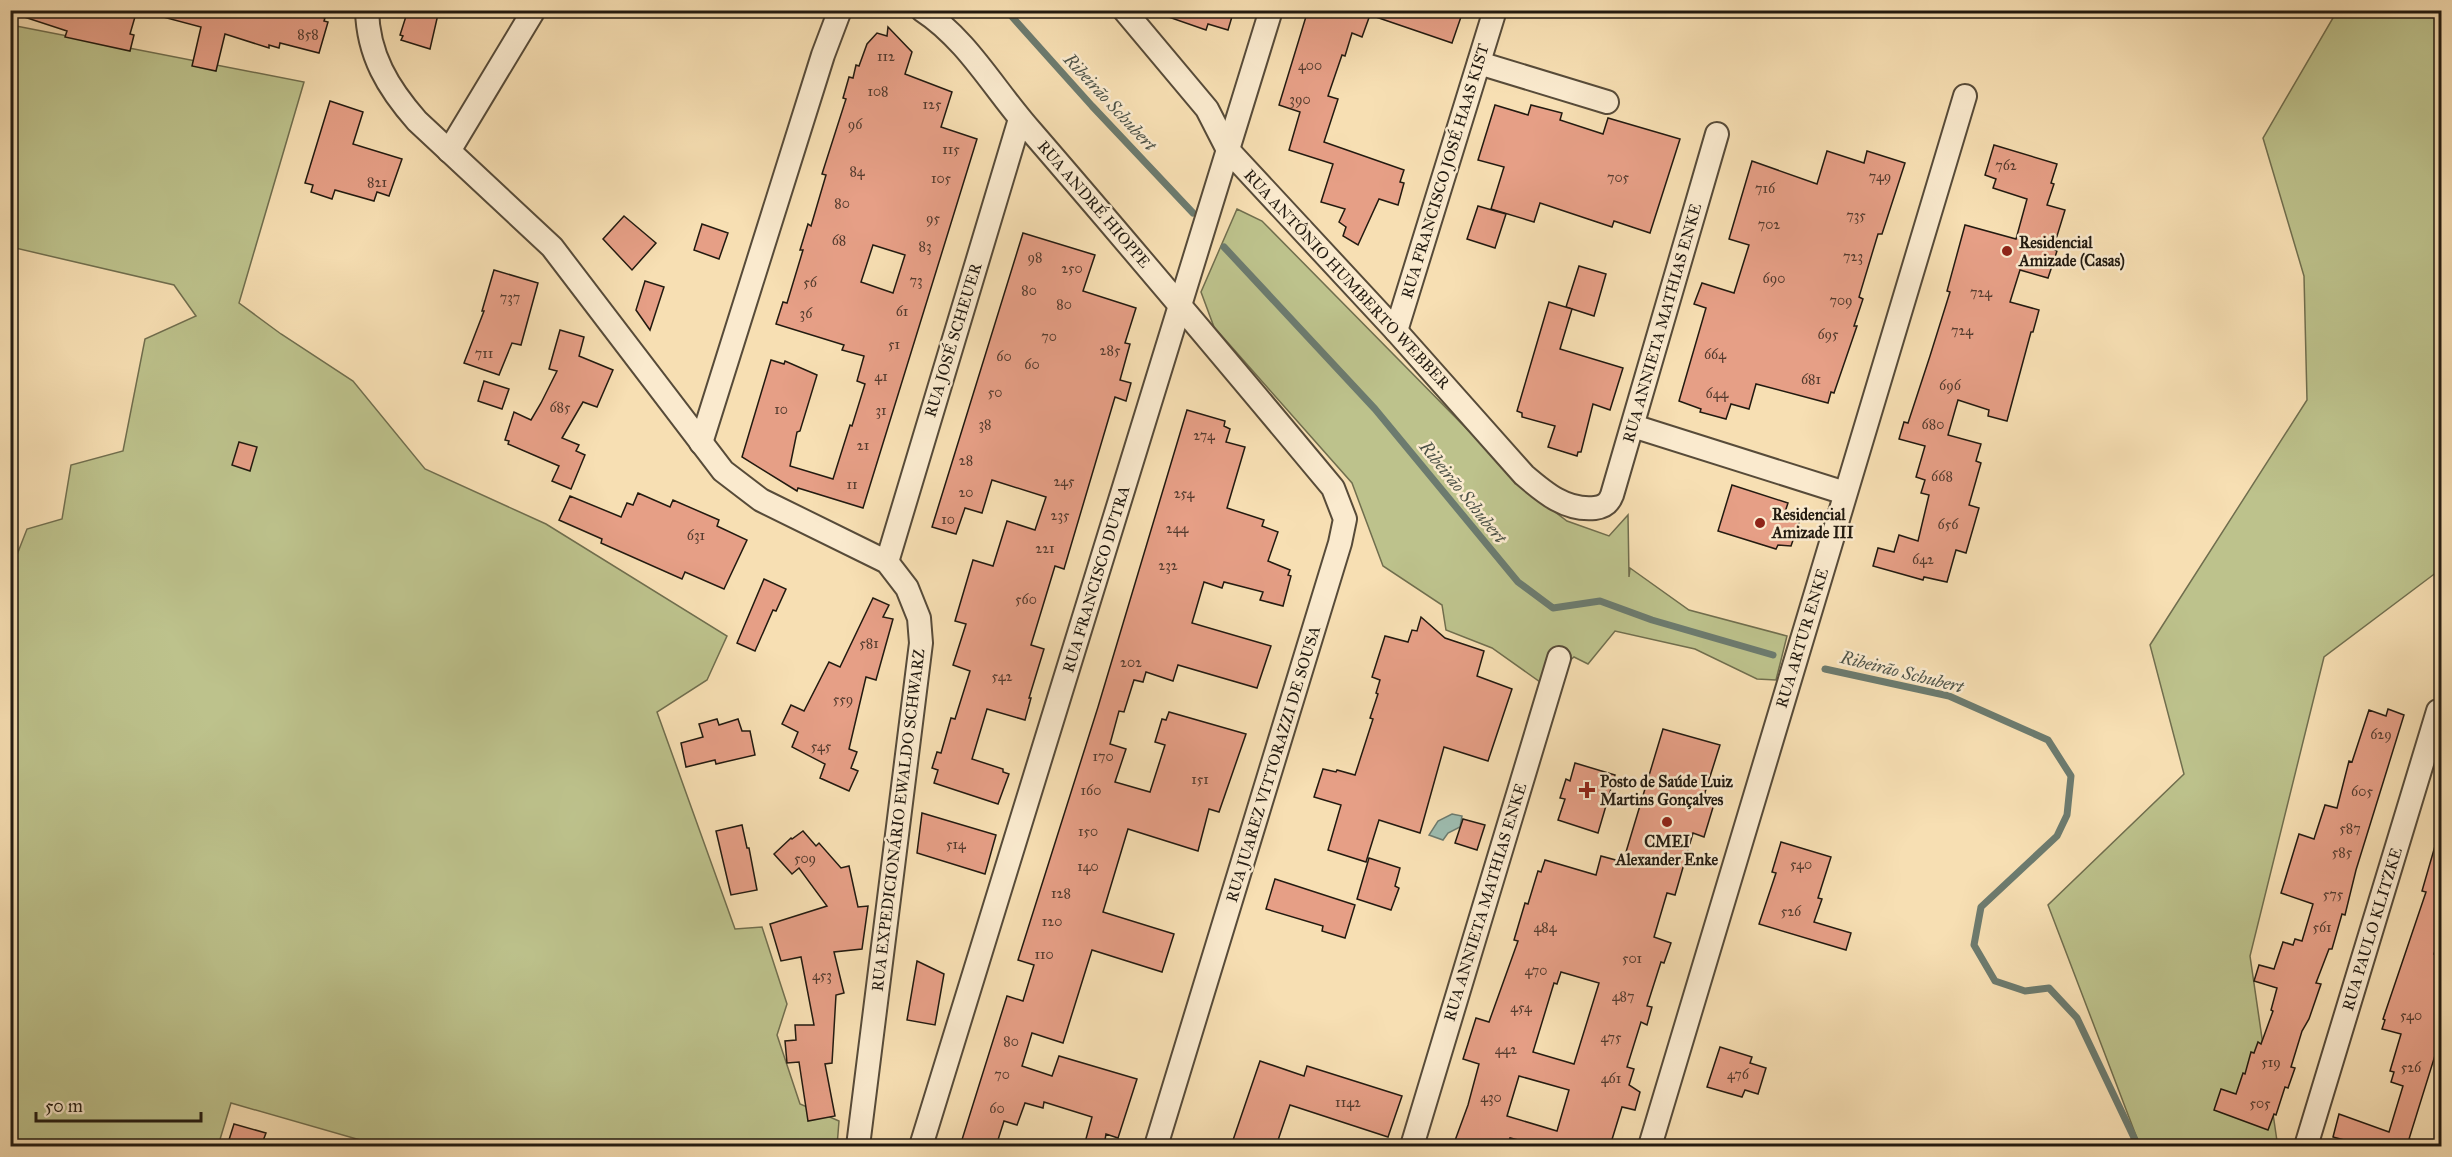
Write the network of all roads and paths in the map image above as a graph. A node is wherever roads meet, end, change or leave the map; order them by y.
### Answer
1 (367, 10) edge
2 (534, 10) edge
3 (840, 10) edge
4 (922, 10) edge
5 (1124, 10) edge
6 (1271, 10) edge
7 (1495, 10) edge
8 (1479, 63) junction
9 (1965, 96) dead end
10 (1607, 102) dead end
11 (1020, 119) junction
12 (1717, 134) dead end
13 (1228, 150) junction
14 (449, 151) junction
15 (1180, 307) junction
16 (1396, 331) junction
17 (1262, 403) joint
18 (1633, 426) junction
19 (701, 443) junction
20 (1845, 493) junction
21 (1600, 508) joint
22 (887, 562) junction
23 (1559, 658) dead end
24 (2438, 711) dead end
25 (858, 1146) edge
26 (921, 1146) edge
27 (1156, 1146) edge
28 (1412, 1146) edge
29 (1650, 1146) edge
30 (2306, 1146) edge

1 - 14 street, RUA EXPEDICIONÁRIO EWALDO SCHWARZ
2 - 14 street
3 - 19 street
4 - 11 street, RUA ANDRÉ HIOPPE
5 - 13 street, RUA ANTÔNIO HUMBERTO WEBBER
6 - 13 street, RUA FRANCISCO DUTRA
7 - 8 street, RUA FRANCISCO JOSÉ HAAS KIST
8 - 10 street
8 - 16 street, RUA FRANCISCO JOSÉ HAAS KIST
9 - 20 street, RUA ARTUR ENKE
11 - 15 street, RUA ANDRÉ HIOPPE
11 - 22 street, RUA JOSÉ SCHEUER
12 - 18 street, RUA ANNIETA MATHIAS ENKE
13 - 15 street, RUA FRANCISCO DUTRA
13 - 16 street, RUA ANTÔNIO HUMBERTO WEBBER
14 - 19 street, RUA EXPEDICIONÁRIO EWALDO SCHWARZ
15 - 17 street, RUA ANDRÉ HIOPPE
15 - 26 street, RUA FRANCISCO DUTRA
16 - 21 street, RUA ANTÔNIO HUMBERTO WEBBER
17 - 27 street, RUA JUAREZ VITTORAZZI DE SOUSA
18 - 20 street
18 - 21 street, RUA ANNIETA MATHIAS ENKE
19 - 22 street, RUA EXPEDICIONÁRIO EWALDO SCHWARZ
20 - 29 street, RUA ARTUR ENKE
22 - 25 street, RUA EXPEDICIONÁRIO EWALDO SCHWARZ
23 - 28 street, RUA ANNIETA MATHIAS ENKE
24 - 30 street, RUA PAULO KLITZKE

